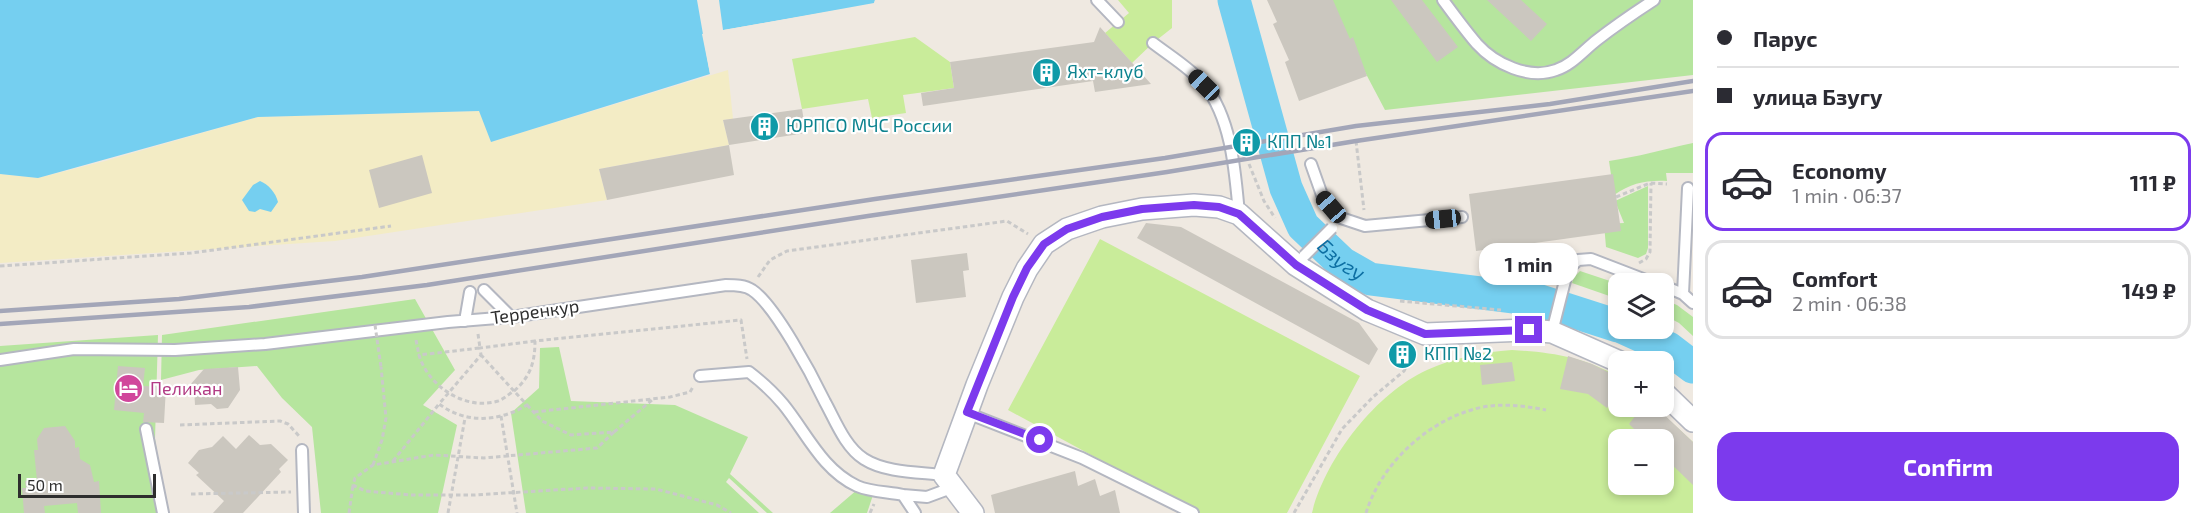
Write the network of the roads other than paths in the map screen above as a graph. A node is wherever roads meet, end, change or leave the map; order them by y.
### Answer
1 (1097, 0) edge
2 (1443, 0) edge
3 (1654, 0) edge
4 (1118, 22) dead end
5 (1153, 43) dead end
6 (1311, 164) dead end
7 (1688, 188) dead end
8 (1239, 214) junction
9 (1462, 217) dead end
10 (1341, 218) junction
11 (1300, 261) junction
12 (1627, 273) edge
13 (484, 290) dead end
14 (1674, 290) edge
15 (470, 292) dead end
16 (1683, 294) junction
17 (1693, 303) edge
18 (510, 317) junction
19 (465, 321) junction
20 (1552, 332) junction
21 (1608, 357) edge
22 (0, 360) edge
23 (700, 376) road end
24 (1674, 403) edge
25 (967, 412) junction
26 (1693, 421) edge
27 (146, 429) dead end
28 (302, 450) road end
29 (949, 481) junction
30 (903, 495) junction
31 (163, 513) edge
32 (304, 513) edge
33 (915, 513) edge
34 (973, 513) edge
35 (1193, 513) edge

1 - 4 lane
2 - 3 lane
5 - 8 lane
6 - 10 lane
7 - 16 lane
8 - 11 street
8 - 25 street
9 - 10 lane
10 - 11 lane, bridge
11 - 20 street
12 - 20 lane
13 - 18 lane
14 - 16 lane
15 - 19 lane
16 - 17 lane
18 - 19 lane, Терренкур
18 - 29 lane, Терренкур
19 - 22 lane, Терренкур
20 - 21 street
23 - 30 lane
24 - 26 street
25 - 29 street
25 - 35 lane
27 - 31 lane
28 - 32 lane
29 - 30 lane
29 - 34 street
30 - 33 lane

